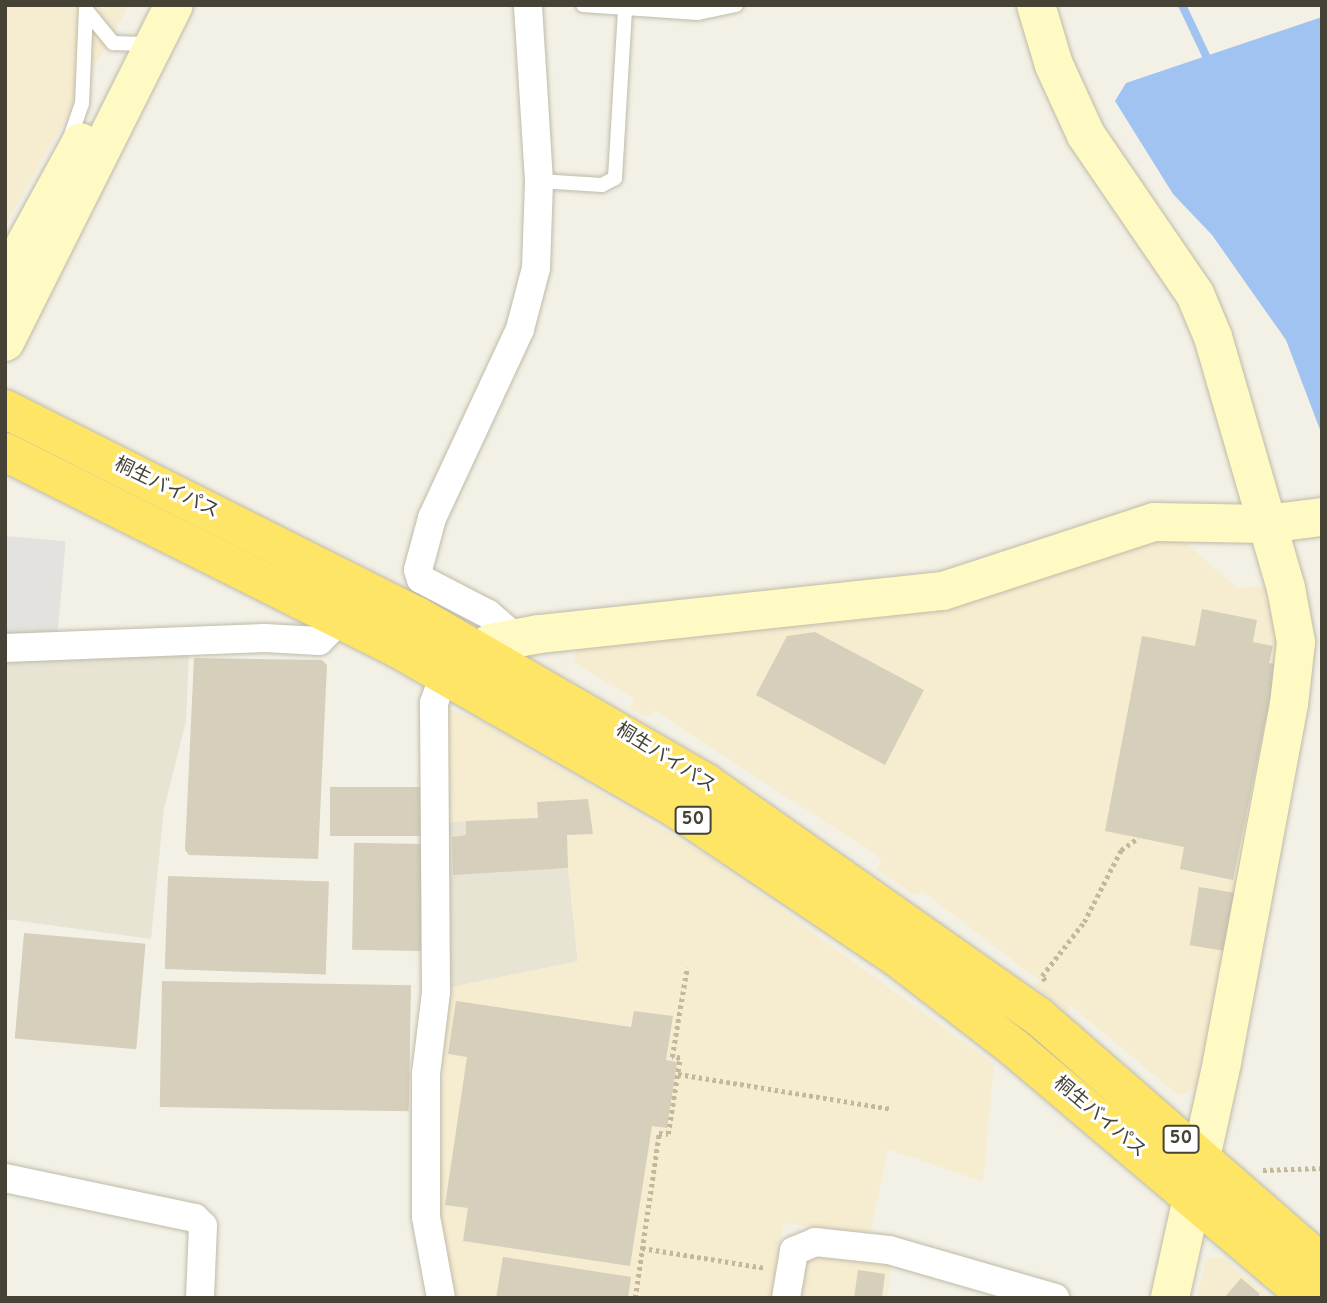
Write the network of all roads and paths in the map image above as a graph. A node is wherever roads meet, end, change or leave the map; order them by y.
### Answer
1 (152, 5) edge
2 (174, 5) edge
3 (527, 5) edge
4 (583, 5) edge
5 (736, 5) edge
6 (1036, 5) edge
7 (86, 8) edge
8 (625, 8) junction
9 (142, 45) junction
10 (540, 181) junction
11 (46, 198) junction
12 (5, 281) edge
13 (5, 342) edge
14 (5, 409) edge
15 (5, 452) edge
16 (1322, 517) edge
17 (1267, 524) junction
18 (339, 621) junction
19 (516, 638) junction
20 (5, 648) edge
21 (476, 649) junction
22 (444, 674) junction
23 (1138, 838) dead end
24 (687, 967) dead end
25 (1036, 992) dead end
26 (672, 1057) junction
27 (666, 1060) dead end
28 (678, 1074) junction
29 (891, 1109) dead end
30 (1201, 1157) junction
31 (1322, 1168) edge
32 (1250, 1170) dead end
33 (5, 1178) edge
34 (1194, 1196) junction
35 (642, 1248) junction
36 (1322, 1265) edge
37 (776, 1270) dead end
38 (200, 1298) edge
39 (441, 1298) edge
40 (635, 1298) edge
41 (786, 1298) edge
42 (1055, 1298) edge
43 (1170, 1298) edge
44 (1309, 1298) edge

1 - 9 street
2 - 9 street
3 - 10 street
4 - 8 lane
5 - 8 lane
6 - 17 street
7 - 9 lane
7 - 11 lane
8 - 10 lane
9 - 11 street
9 - 13 street
10 - 19 street
11 - 12 street
14 - 21 highway, 桐生バイパス / 50
15 - 18 highway, 桐生バイパス / 50
16 - 17 street
17 - 19 street
17 - 30 street
18 - 20 street
18 - 22 highway, 桐生バイパス / 50
19 - 21 street
21 - 22 street
21 - 30 highway, 桐生バイパス / 50
22 - 34 highway, 桐生バイパス / 50
22 - 39 street
23 - 25 path
24 - 26 path
26 - 27 path
26 - 28 path
28 - 29 path
28 - 35 path
30 - 34 street
30 - 36 highway, 桐生バイパス / 50
31 - 32 path
33 - 38 street
34 - 43 street
34 - 44 highway, 桐生バイパス / 50
35 - 37 path
35 - 40 path
41 - 42 street

